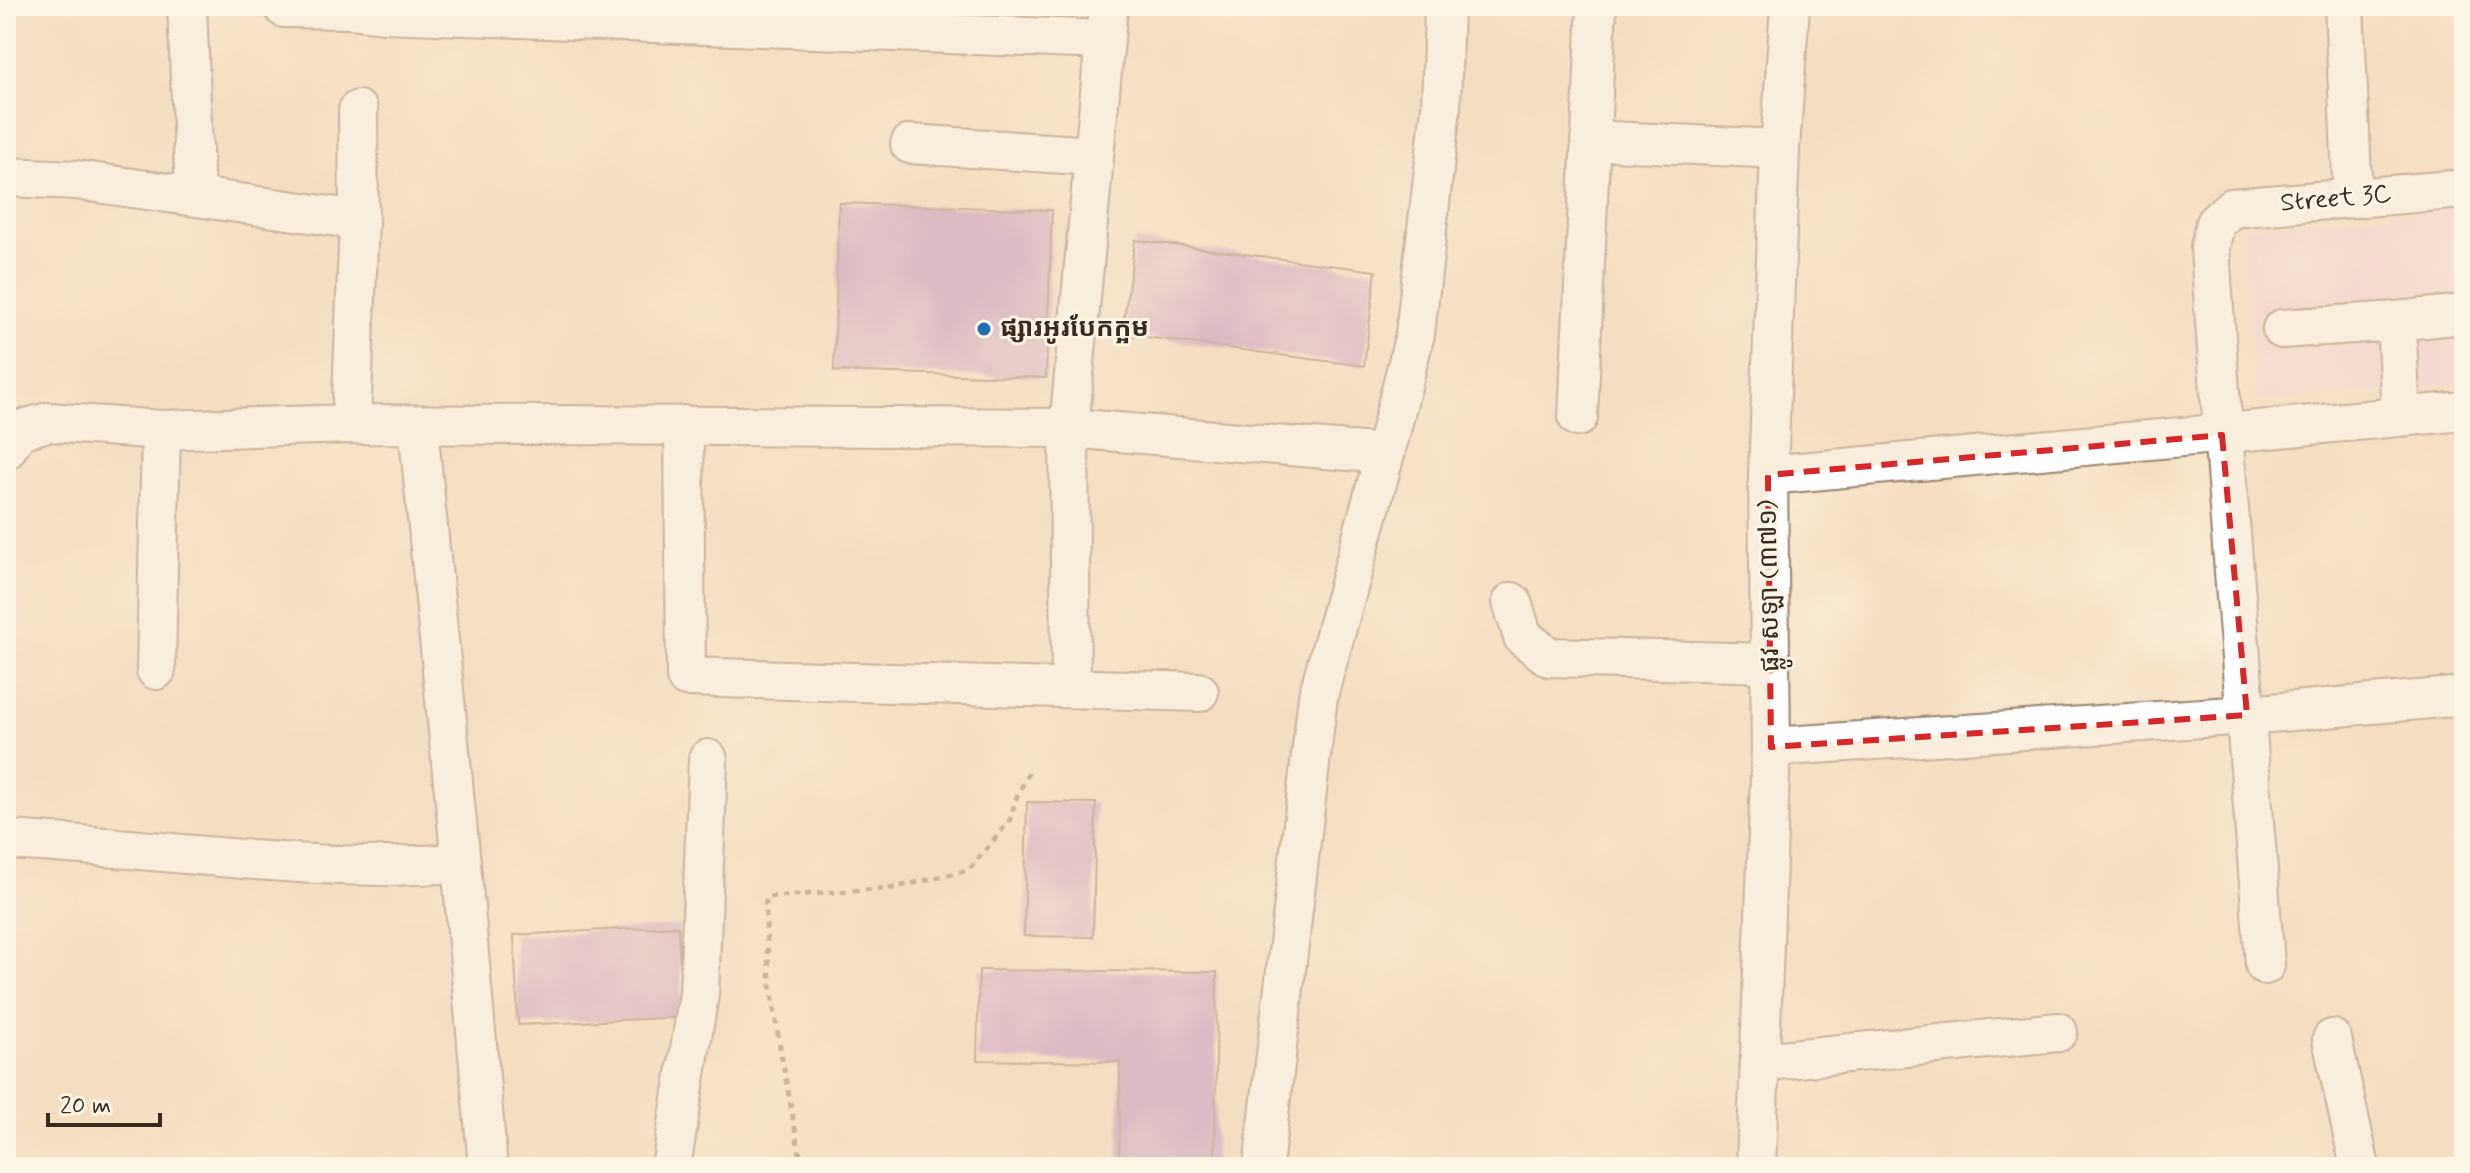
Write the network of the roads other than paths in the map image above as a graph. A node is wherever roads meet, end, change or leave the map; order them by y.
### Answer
1 (187, 6) edge
2 (1444, 6) edge
3 (1597, 6) edge
4 (1790, 6) edge
5 (2344, 6) edge
6 (349, 7) edge
7 (284, 8) dead end
8 (1107, 23) edge
9 (358, 110) dead end
10 (1590, 140) junction
11 (910, 144) dead end
12 (1780, 149) junction
13 (1094, 156) junction
14 (6, 177) edge
15 (2464, 189) edge
16 (195, 196) junction
17 (2353, 197) junction
18 (359, 220) junction
19 (2464, 314) edge
20 (2396, 321) junction
21 (2282, 329) dead end
22 (2464, 411) edge
23 (2401, 416) junction
24 (1578, 417) dead end
25 (351, 424) junction
26 (684, 425) junction
27 (418, 426) junction
28 (1069, 428) junction
29 (161, 430) junction
30 (2222, 435) junction
31 (6, 450) edge
32 (1385, 454) junction
33 (1768, 475) junction
34 (1512, 602) dead end
35 (1770, 663) junction
36 (156, 670) dead end
37 (1071, 688) junction
38 (1199, 692) dead end
39 (2464, 696) edge
40 (2247, 715) junction
41 (1771, 747) junction
42 (708, 759) dead end
43 (6, 840) edge
44 (461, 863) junction
45 (2265, 965) dead end
46 (2058, 1032) dead end
47 (2332, 1039) dead end
48 (1759, 1062) junction
49 (488, 1167) edge
50 (671, 1167) edge
51 (1263, 1167) edge
52 (1756, 1167) edge
53 (2360, 1167) edge

1 - 16 street
2 - 32 street
3 - 10 street
4 - 12 street, ផ្លូវ សឡា (៣៧១)
5 - 17 street
6 - 7 street
6 - 8 street
8 - 13 street
9 - 18 street
10 - 12 street
10 - 24 street
11 - 13 street
12 - 33 street, ផ្លូវ សឡា (៣៧១)
13 - 28 street
14 - 16 street
15 - 17 street, Street 3C
16 - 18 street
17 - 30 street, Street 3C
18 - 25 street
19 - 20 street
20 - 21 street
20 - 23 street
22 - 23 street
23 - 30 street
25 - 27 street
25 - 29 street
26 - 27 street
26 - 28 street
26 - 37 street
27 - 44 street
28 - 32 street
28 - 37 street
29 - 31 street
29 - 36 street
30 - 33 street
30 - 40 street
32 - 51 street
33 - 35 street, ផ្លូវ សឡា (៣៧១)
34 - 35 street
35 - 41 street, ផ្លូវ សឡា (៣៧១)
37 - 38 street
39 - 40 street
40 - 41 street
40 - 45 street
41 - 48 street, ផ្លូវ សឡា (៣៧១)
42 - 50 street
43 - 44 street
44 - 49 street
46 - 48 street
47 - 53 street
48 - 52 street, ផ្លូវ សឡា (៣៧១)

